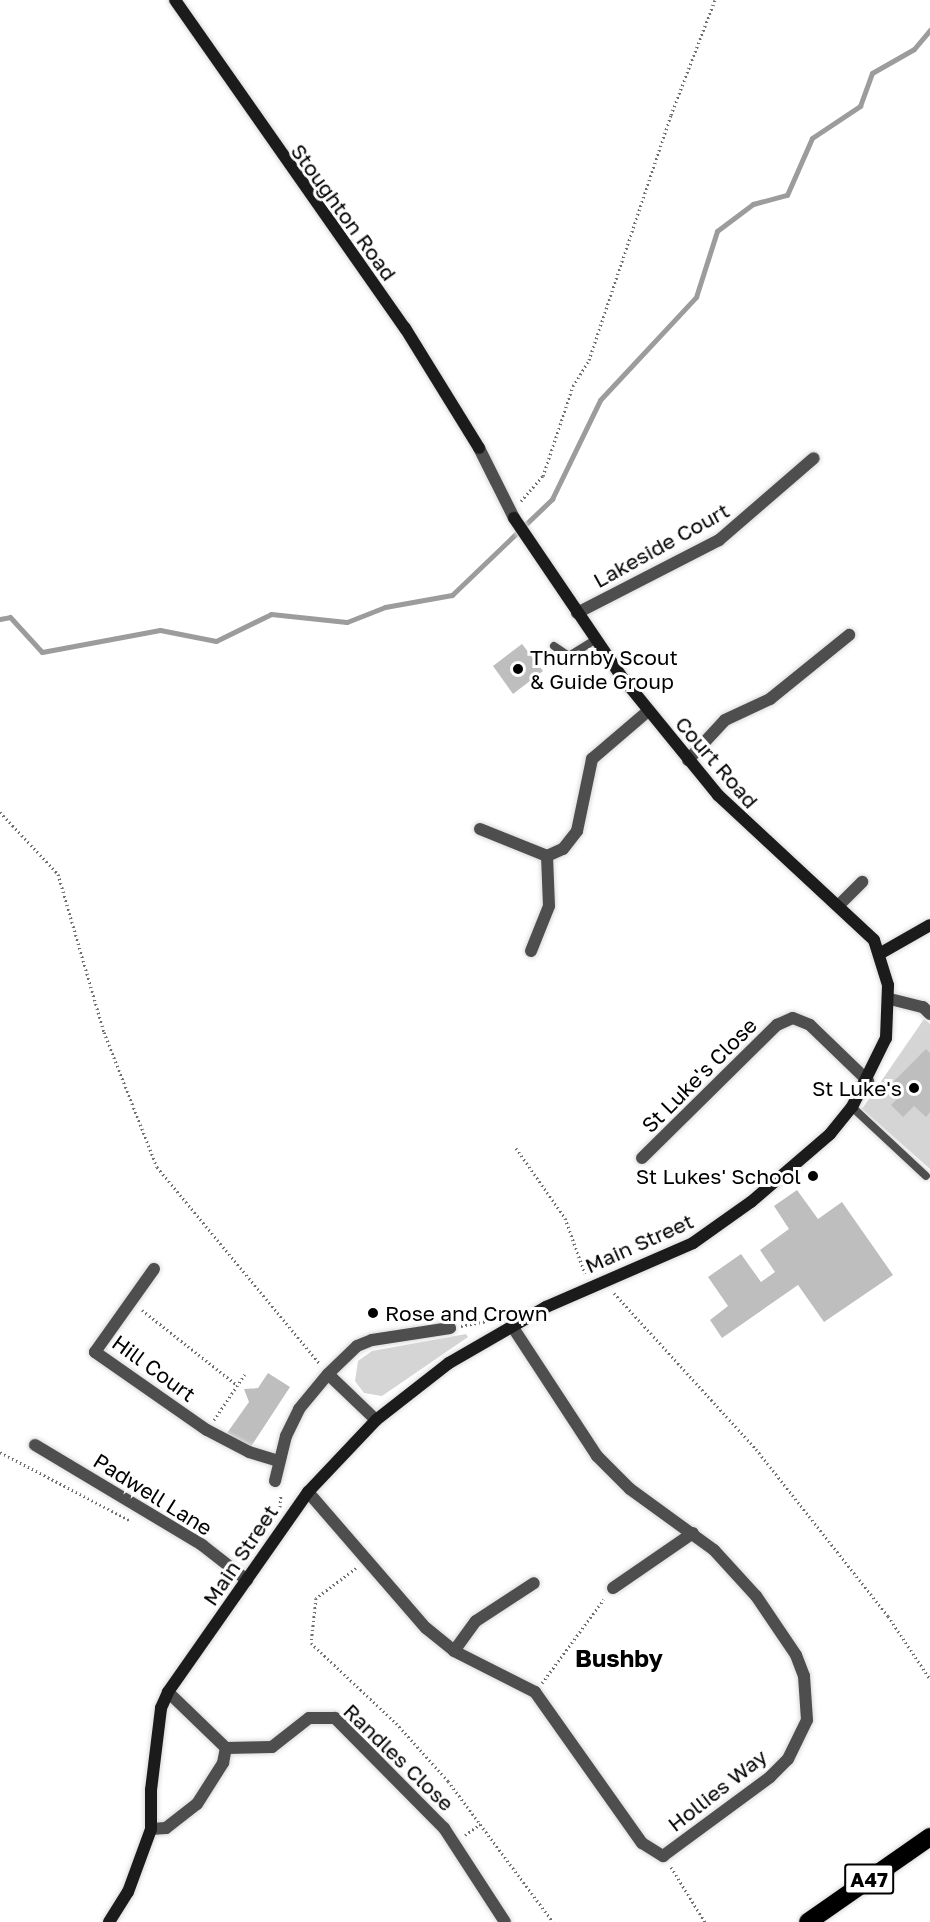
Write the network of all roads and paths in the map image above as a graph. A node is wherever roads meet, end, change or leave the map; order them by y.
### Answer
1 (175, 0) edge
2 (715, 0) edge
3 (479, 448) joint
4 (814, 458) dead end
5 (512, 515) junction
6 (577, 613) junction
7 (849, 634) dead end
8 (595, 640) junction
9 (554, 646) dead end
10 (648, 711) junction
11 (688, 760) junction
12 (0, 812) edge
13 (480, 829) dead end
14 (547, 856) junction
15 (862, 882) dead end
16 (838, 905) junction
17 (930, 926) edge
18 (531, 951) dead end
19 (880, 953) junction
20 (890, 999) junction
21 (930, 1014) edge
22 (868, 1081) junction
23 (852, 1107) junction
24 (516, 1148) dead end
25 (642, 1158) dead end
26 (926, 1176) dead end
27 (154, 1269) dead end
28 (603, 1280) junction
29 (590, 1286) junction
30 (128, 1299) junction
31 (512, 1326) junction
32 (450, 1328) joint
33 (245, 1374) dead end
34 (328, 1374) junction
35 (237, 1385) junction
36 (376, 1420) junction
37 (207, 1430) junction
38 (35, 1445) dead end
39 (0, 1452) edge
40 (278, 1461) junction
41 (275, 1481) joint
42 (308, 1492) junction
43 (290, 1515) junction
44 (140, 1525) dead end
45 (693, 1533) junction
46 (366, 1560) junction
47 (247, 1580) junction
48 (534, 1583) dead end
49 (613, 1588) joint
50 (454, 1651) junction
51 (930, 1679) edge
52 (168, 1692) junction
53 (535, 1692) junction
54 (226, 1748) junction
55 (481, 1824) junction
56 (151, 1829) junction
57 (930, 1837) edge
58 (454, 1843) junction
59 (663, 1856) junction
60 (109, 1922) edge
61 (505, 1922) edge
62 (553, 1922) edge
63 (705, 1922) edge
64 (808, 1922) edge

1 - 3 street, Stoughton Road
2 - 5 path
3 - 5 street, Court Road
4 - 6 street, Lakeside Court
5 - 6 street, Court Road
6 - 8 street, Court Road
7 - 11 street
8 - 9 lane
8 - 10 street, Court Road
10 - 11 street, Court Road
10 - 14 street
11 - 16 street, Court Road
12 - 34 path
13 - 14 street
14 - 18 street
15 - 16 street
16 - 19 street, Court Road
17 - 19 street
19 - 20 street, Main Street
20 - 21 street
20 - 22 street, Main Street
22 - 23 street, Main Street
22 - 25 street, St Luke's Close
23 - 26 lane
23 - 28 street, Main Street
24 - 29 path
27 - 30 street, Hill Court
28 - 29 street, Main Street
28 - 51 path
29 - 31 street, Main Street
30 - 35 path
30 - 37 street, Hill Court
31 - 32 path
31 - 36 street, Main Street
31 - 45 street, Hollies Way
32 - 34 street
33 - 35 path
34 - 36 street
34 - 40 street
35 - 37 path
36 - 42 street, Main Street
37 - 40 street, Hill Court
38 - 47 street, Padwell Lane
39 - 44 path
40 - 41 street
41 - 43 path
42 - 43 street, Main Street
42 - 46 street, Hollies Way
43 - 47 street, Main Street
45 - 49 street
45 - 59 street, Hollies Way
46 - 50 street, Hollies Way
46 - 55 path
47 - 52 street, Main Street
48 - 50 street
49 - 53 path
50 - 53 street, Hollies Way
52 - 54 street
52 - 56 street, Main Street
53 - 59 street, Hollies Way
54 - 56 street
54 - 58 street, Randles Close
55 - 58 path
55 - 62 path
56 - 60 street, Main Street
57 - 64 highway, A47
58 - 61 street, Randles Close
59 - 63 path

